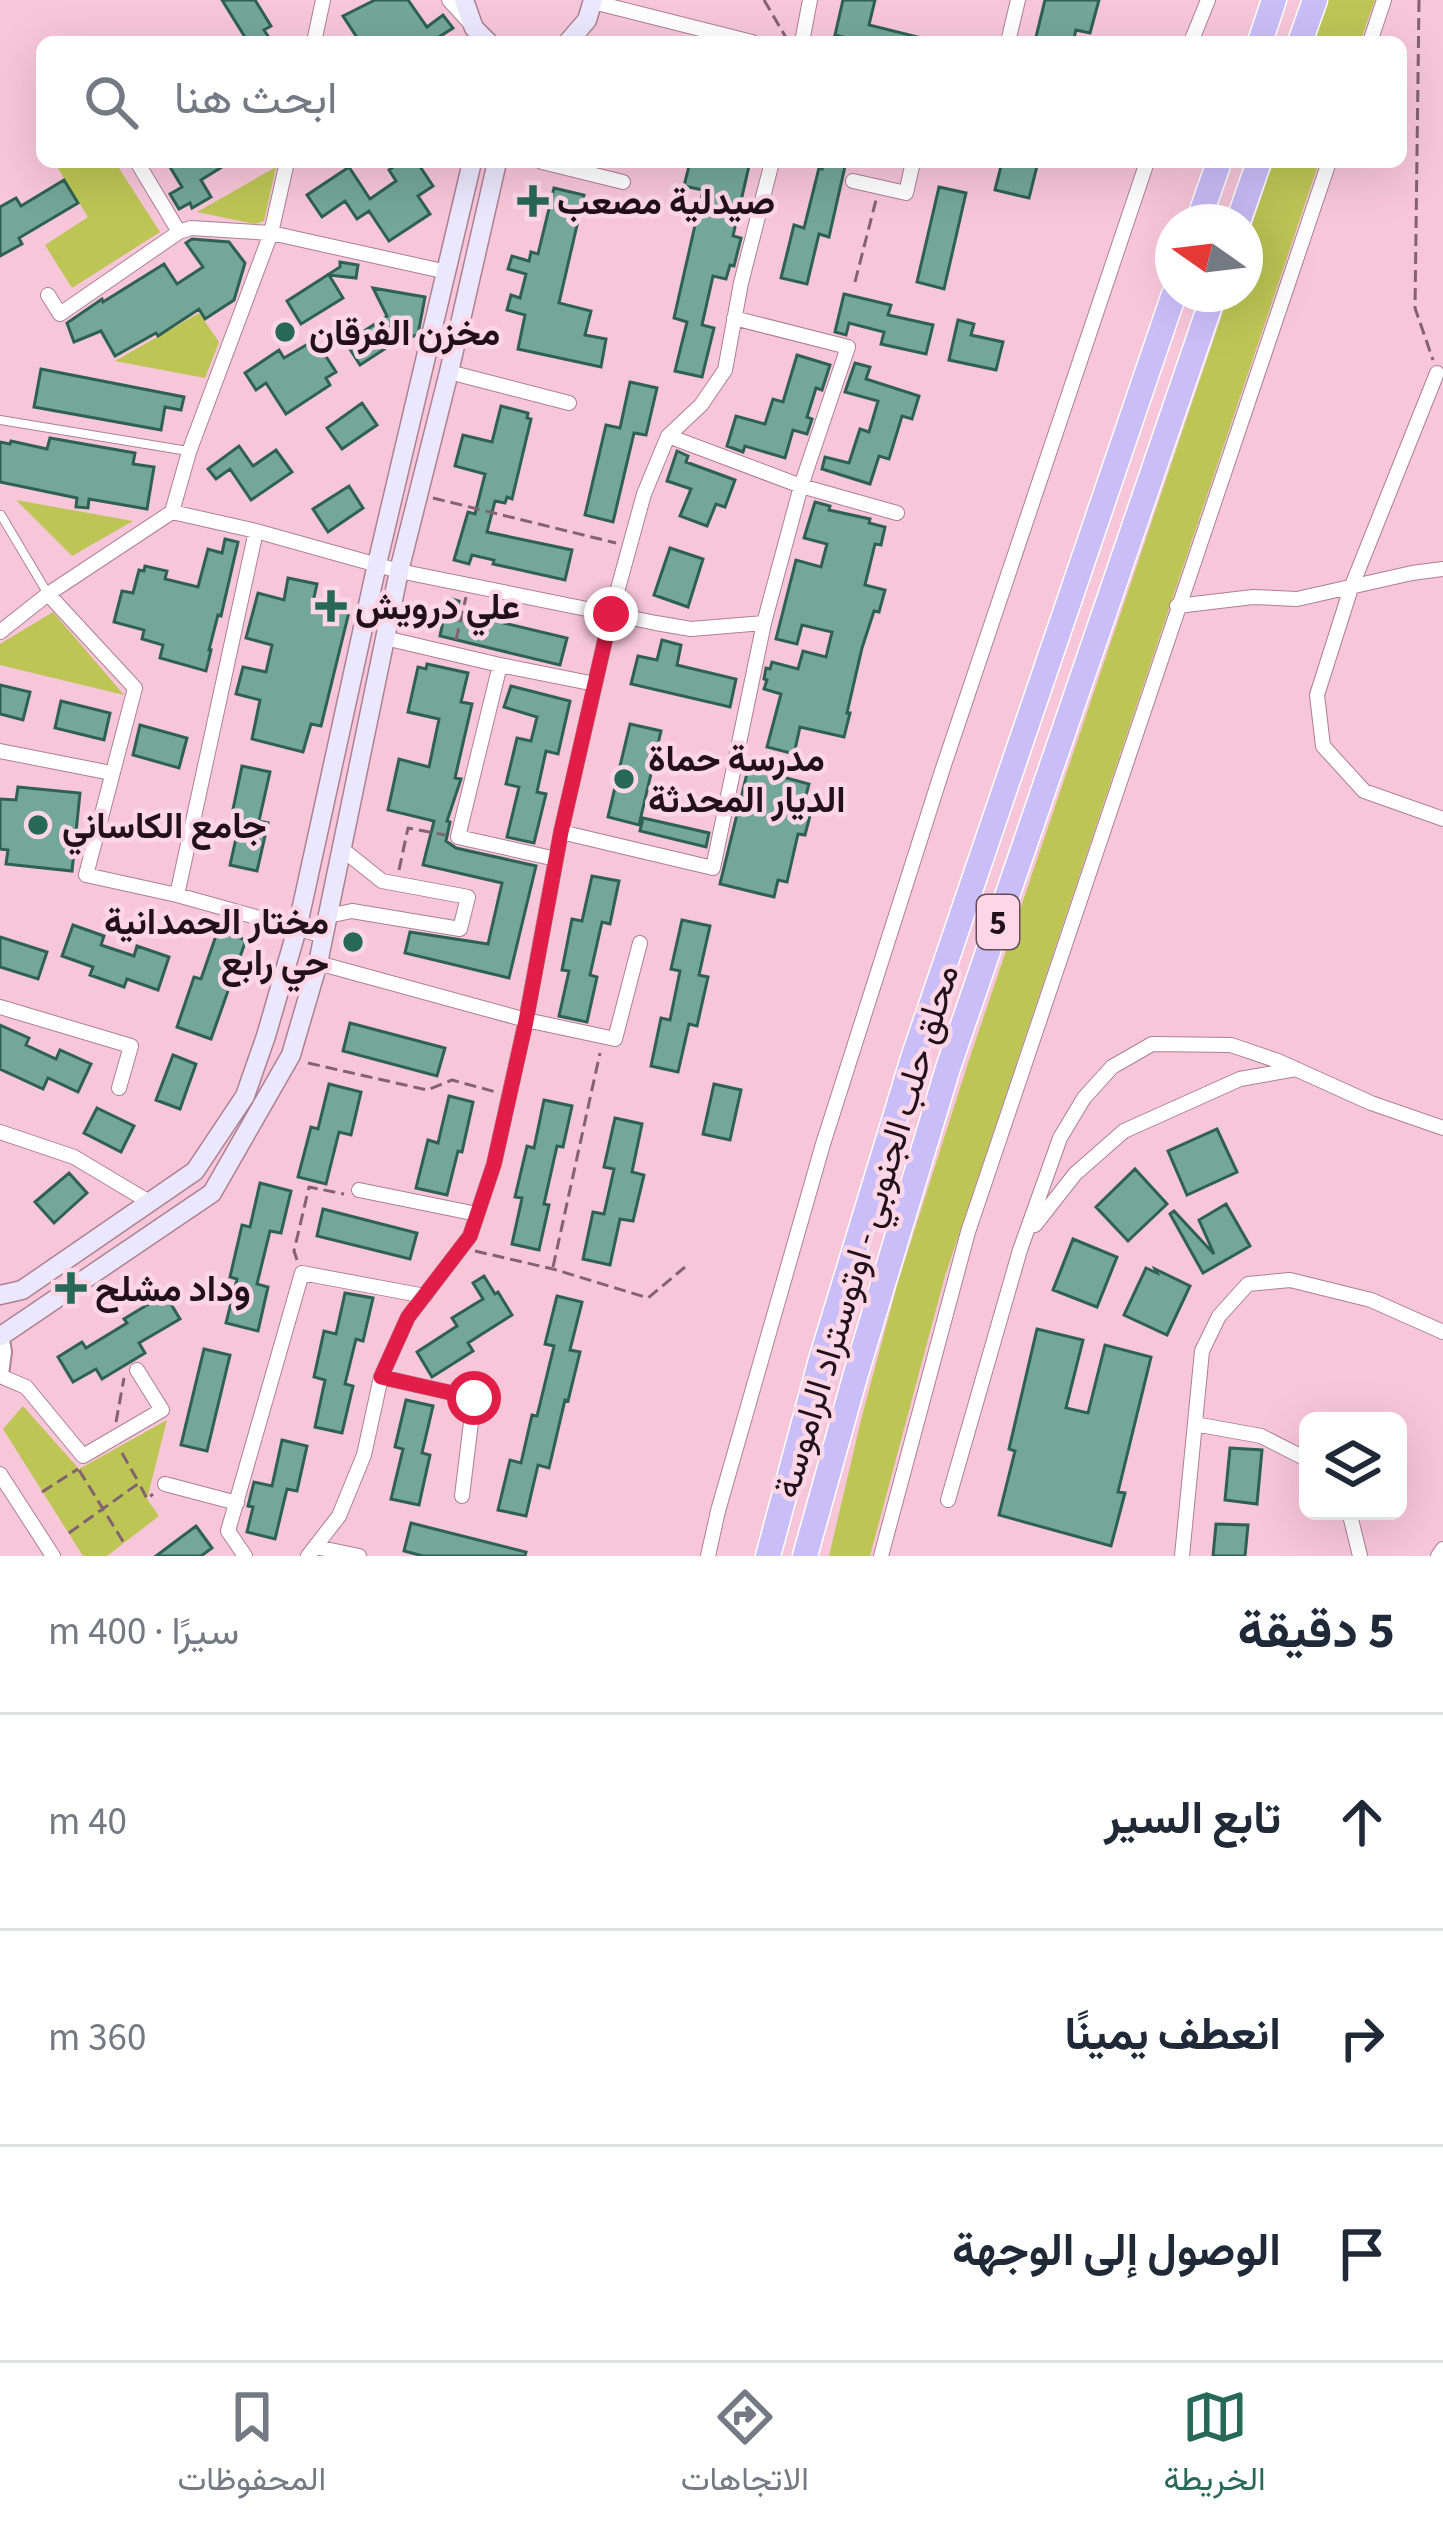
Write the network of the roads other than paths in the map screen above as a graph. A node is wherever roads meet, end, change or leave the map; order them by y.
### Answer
1 (323, 0) edge
2 (449, 0) edge
3 (464, 0) edge
4 (810, 0) edge
5 (1018, 0) edge
6 (1208, 0) edge
7 (1274, 0) edge
8 (1315, 0) edge
9 (1384, 0) edge
10 (593, 1) edge
11 (481, 35) edge
12 (315, 36) edge
13 (573, 36) edge
14 (729, 36) edge
15 (803, 36) edge
16 (1009, 36) edge
17 (1193, 36) edge
18 (1262, 36) edge
19 (1302, 36) edge
20 (1372, 36) edge
21 (141, 168) edge
22 (286, 168) edge
23 (471, 168) edge
24 (496, 168) edge
25 (566, 168) edge
26 (771, 168) edge
27 (912, 168) edge
28 (1146, 168) edge
29 (1217, 168) edge
30 (1257, 168) edge
31 (1327, 168) edge
32 (853, 181) dead end
33 (623, 182) dead end
34 (1204, 204) edge
35 (1244, 204) edge
36 (179, 232) junction
37 (272, 233) junction
38 (447, 272) junction
39 (48, 295) dead end
40 (1168, 312) edge
41 (1208, 312) edge
42 (734, 318) junction
43 (449, 372) junction
44 (1437, 373) road end
45 (569, 404) dead end
46 (0, 420) edge
47 (668, 436) junction
48 (189, 452) junction
49 (801, 486) junction
50 (172, 512) junction
51 (897, 513) dead end
52 (1, 515) edge
53 (256, 532) junction
54 (377, 564) junction
55 (1443, 568) edge
56 (399, 571) junction
57 (1352, 588) junction
58 (48, 594) junction
59 (1177, 607) junction
60 (611, 614) junction
61 (764, 623) junction
62 (0, 632) edge
63 (385, 638) junction
64 (500, 665) junction
65 (595, 684) junction
66 (0, 751) edge
67 (111, 773) junction
68 (1443, 819) edge
69 (561, 832) junction
70 (342, 849) junction
71 (556, 860) junction
72 (177, 895) junction
73 (326, 926) junction
74 (297, 929) junction
75 (640, 943) dead end
76 (318, 963) junction
77 (0, 1006) edge
78 (526, 1021) junction
79 (1296, 1070) junction
80 (119, 1088) dead end
81 (1443, 1128) edge
82 (0, 1132) edge
83 (358, 1190) road end
84 (151, 1203) junction
85 (477, 1214) junction
86 (1020, 1250) junction
87 (0, 1295) edge
88 (425, 1296) junction
89 (1443, 1332) edge
90 (0, 1335) edge
91 (137, 1370) road end
92 (0, 1375) edge
93 (381, 1377) junction
94 (1195, 1424) junction
95 (1299, 1455) edge
96 (2, 1483) edge
97 (165, 1484) road end
98 (462, 1496) dead end
99 (948, 1500) dead end
100 (237, 1503) junction
101 (1350, 1520) edge
102 (312, 1552) edge
103 (53, 1556) edge
104 (245, 1556) edge
105 (359, 1556) edge
106 (708, 1556) edge
107 (767, 1556) edge
108 (805, 1556) edge
109 (880, 1556) edge
110 (1182, 1556) edge
111 (1360, 1556) edge

1 - 12 street
2 - 11 street
3 - 11 main road
4 - 15 street
5 - 16 street
6 - 17 street
7 - 18 highway
8 - 19 highway
9 - 20 street
10 - 13 main road
10 - 14 street
21 - 36 street
22 - 37 street
23 - 38 main road
24 - 43 main road
25 - 33 street
26 - 42 street
27 - 32 street
28 - 106 street
29 - 34 highway
30 - 35 highway
31 - 59 street
36 - 37 street
36 - 39 street
37 - 38 street
37 - 48 street
38 - 54 main road
40 - 107 highway, محلق حلب الجنوبي - اوتوستراد الراموسة / 5
41 - 108 highway, محلق حلب الجنوبي - اوتوستراد الراموسة / 5
42 - 47 street
42 - 49 street
43 - 45 street
43 - 56 main road
44 - 57 street
46 - 48 lane
47 - 49 street
47 - 60 street
48 - 50 street
49 - 51 street
49 - 61 street
50 - 53 street
50 - 58 street
52 - 58 lane
53 - 54 street
53 - 72 street
54 - 56 street
54 - 74 main road
55 - 57 street
56 - 60 street
56 - 63 main road
57 - 59 street
57 - 68 street
58 - 62 street
58 - 67 street
59 - 109 street
60 - 61 street
60 - 65 street
61 - 69 street
63 - 64 street
63 - 70 main road
64 - 65 street
64 - 71 street
65 - 69 street
66 - 67 street
67 - 72 street
69 - 71 street
70 - 73 main road
70 - 73 street
71 - 78 street
72 - 74 street
73 - 74 street
73 - 76 main road
74 - 84 main road
75 - 78 street
76 - 78 street
76 - 90 main road
77 - 80 street
78 - 85 street
79 - 81 street
79 - 86 street
79 - 86 street
82 - 84 street
83 - 85 street
84 - 87 main road
85 - 88 street
86 - 99 street
88 - 93 street
88 - 100 street
89 - 94 street
90 - 92 street
91 - 92 street
93 - 98 street
93 - 102 street
94 - 95 street
94 - 110 street
96 - 103 street
97 - 100 street
100 - 104 street
101 - 111 street
102 - 105 street

